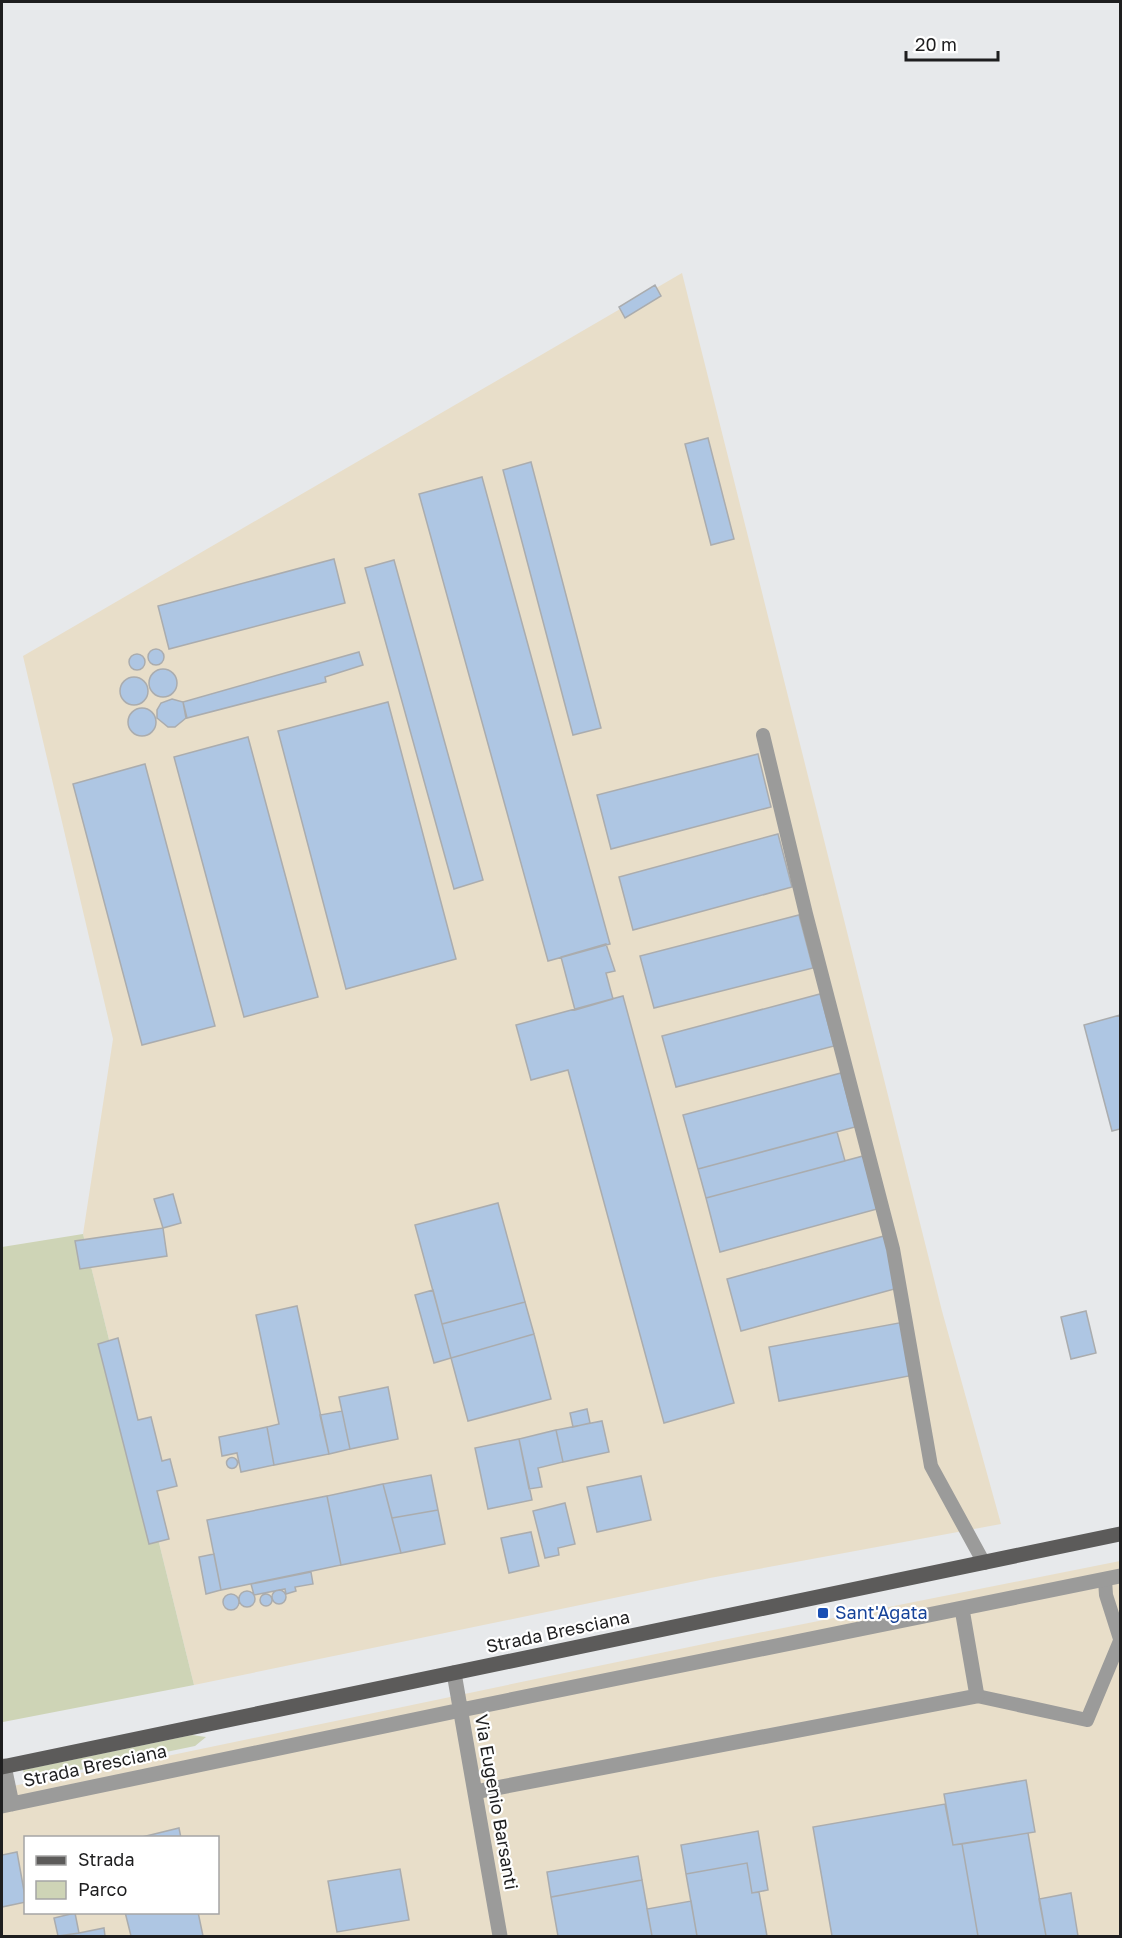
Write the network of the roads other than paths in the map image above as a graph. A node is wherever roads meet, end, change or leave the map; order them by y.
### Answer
1 (762, 735) dead end
2 (1120, 1534) edge
3 (984, 1563) junction
4 (1120, 1576) edge
5 (1105, 1580) junction
6 (963, 1609) junction
7 (1120, 1640) edge
8 (454, 1673) junction
9 (977, 1696) junction
10 (461, 1710) junction
11 (3, 1766) edge
12 (475, 1792) junction
13 (7, 1805) edge
14 (500, 1936) edge

1 - 3 lane
2 - 3 main road, Strada Bresciana
3 - 8 main road, Strada Bresciana
4 - 5 street, Strada Bresciana
5 - 6 street, Strada Bresciana
5 - 7 lane
6 - 9 street
6 - 10 street, Strada Bresciana
7 - 9 lane
8 - 10 street, Via Eugenio Barsanti
8 - 11 main road, Strada Bresciana
9 - 12 street
10 - 12 street, Via Eugenio Barsanti
10 - 13 street, Strada Bresciana
11 - 13 street, Strada Bresciana
12 - 14 street, Via Eugenio Barsanti

